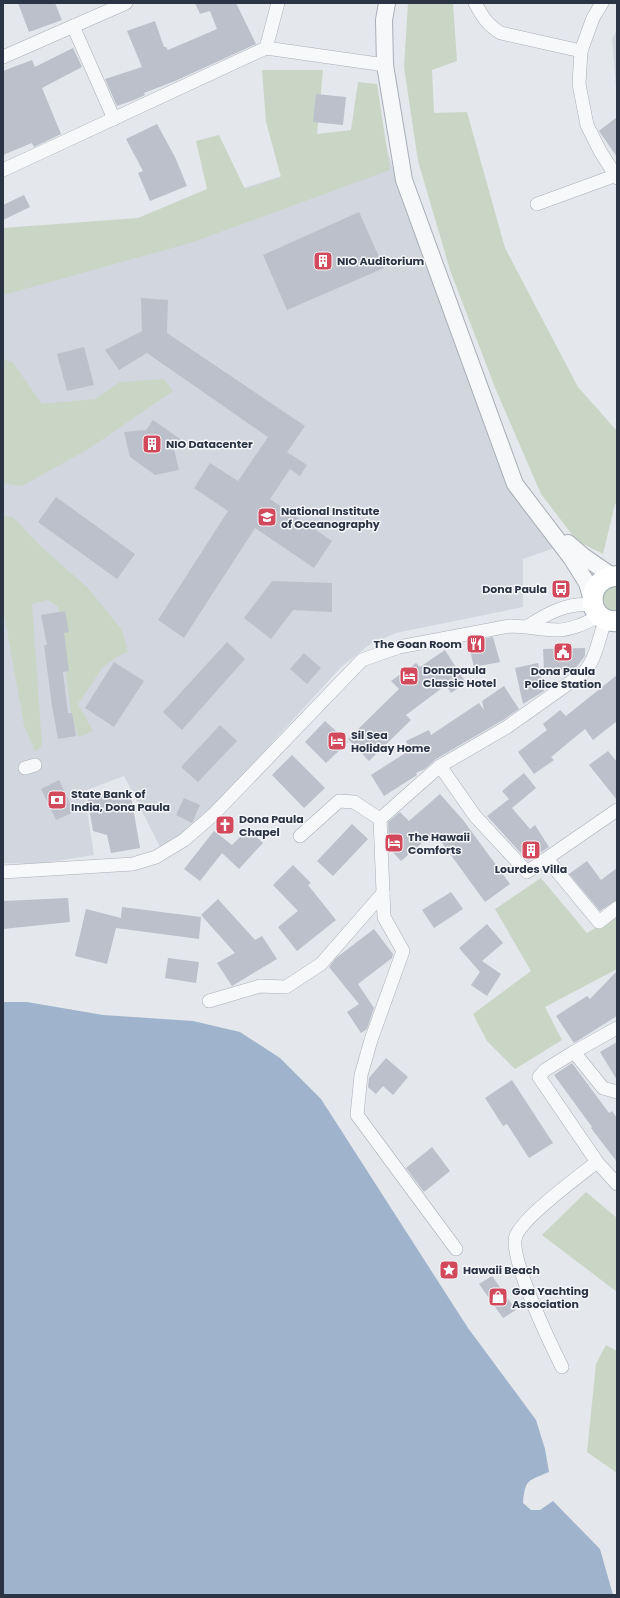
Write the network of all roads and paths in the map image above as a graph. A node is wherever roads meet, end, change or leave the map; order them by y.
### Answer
1 (126, 3) edge
2 (278, 3) edge
3 (387, 3) edge
4 (475, 3) edge
5 (602, 3) edge
6 (73, 26) junction
7 (266, 48) junction
8 (581, 50) junction
9 (3, 57) edge
10 (386, 66) junction
11 (114, 119) junction
12 (3, 170) edge
13 (616, 177) edge
14 (537, 204) dead end
15 (515, 484) junction
16 (614, 576) edge
17 (602, 612) edge
18 (528, 626) junction
19 (440, 766) junction
20 (617, 810) edge
21 (380, 819) junction
22 (300, 836) dead end
23 (547, 859) junction
24 (3, 872) edge
25 (383, 893) junction
26 (617, 908) edge
27 (209, 1001) dead end
28 (617, 1028) edge
29 (574, 1052) junction
30 (617, 1092) edge
31 (597, 1162) junction
32 (617, 1184) edge
33 (456, 1249) dead end
34 (562, 1367) dead end

1 - 6 street
2 - 7 street
3 - 10 street
4 - 8 street
5 - 8 street
6 - 9 street
6 - 11 street
7 - 10 street
7 - 11 street
8 - 13 street
10 - 15 street
11 - 12 street
13 - 14 street
15 - 16 street
15 - 17 street
16 - 17 main road
17 - 18 street
17 - 18 street
17 - 19 street
18 - 24 street
19 - 21 street
19 - 23 street
20 - 23 street
21 - 22 street
21 - 25 street
23 - 26 street
25 - 27 street
25 - 33 street
28 - 29 street
29 - 30 street
29 - 31 street
31 - 32 street
31 - 34 street

